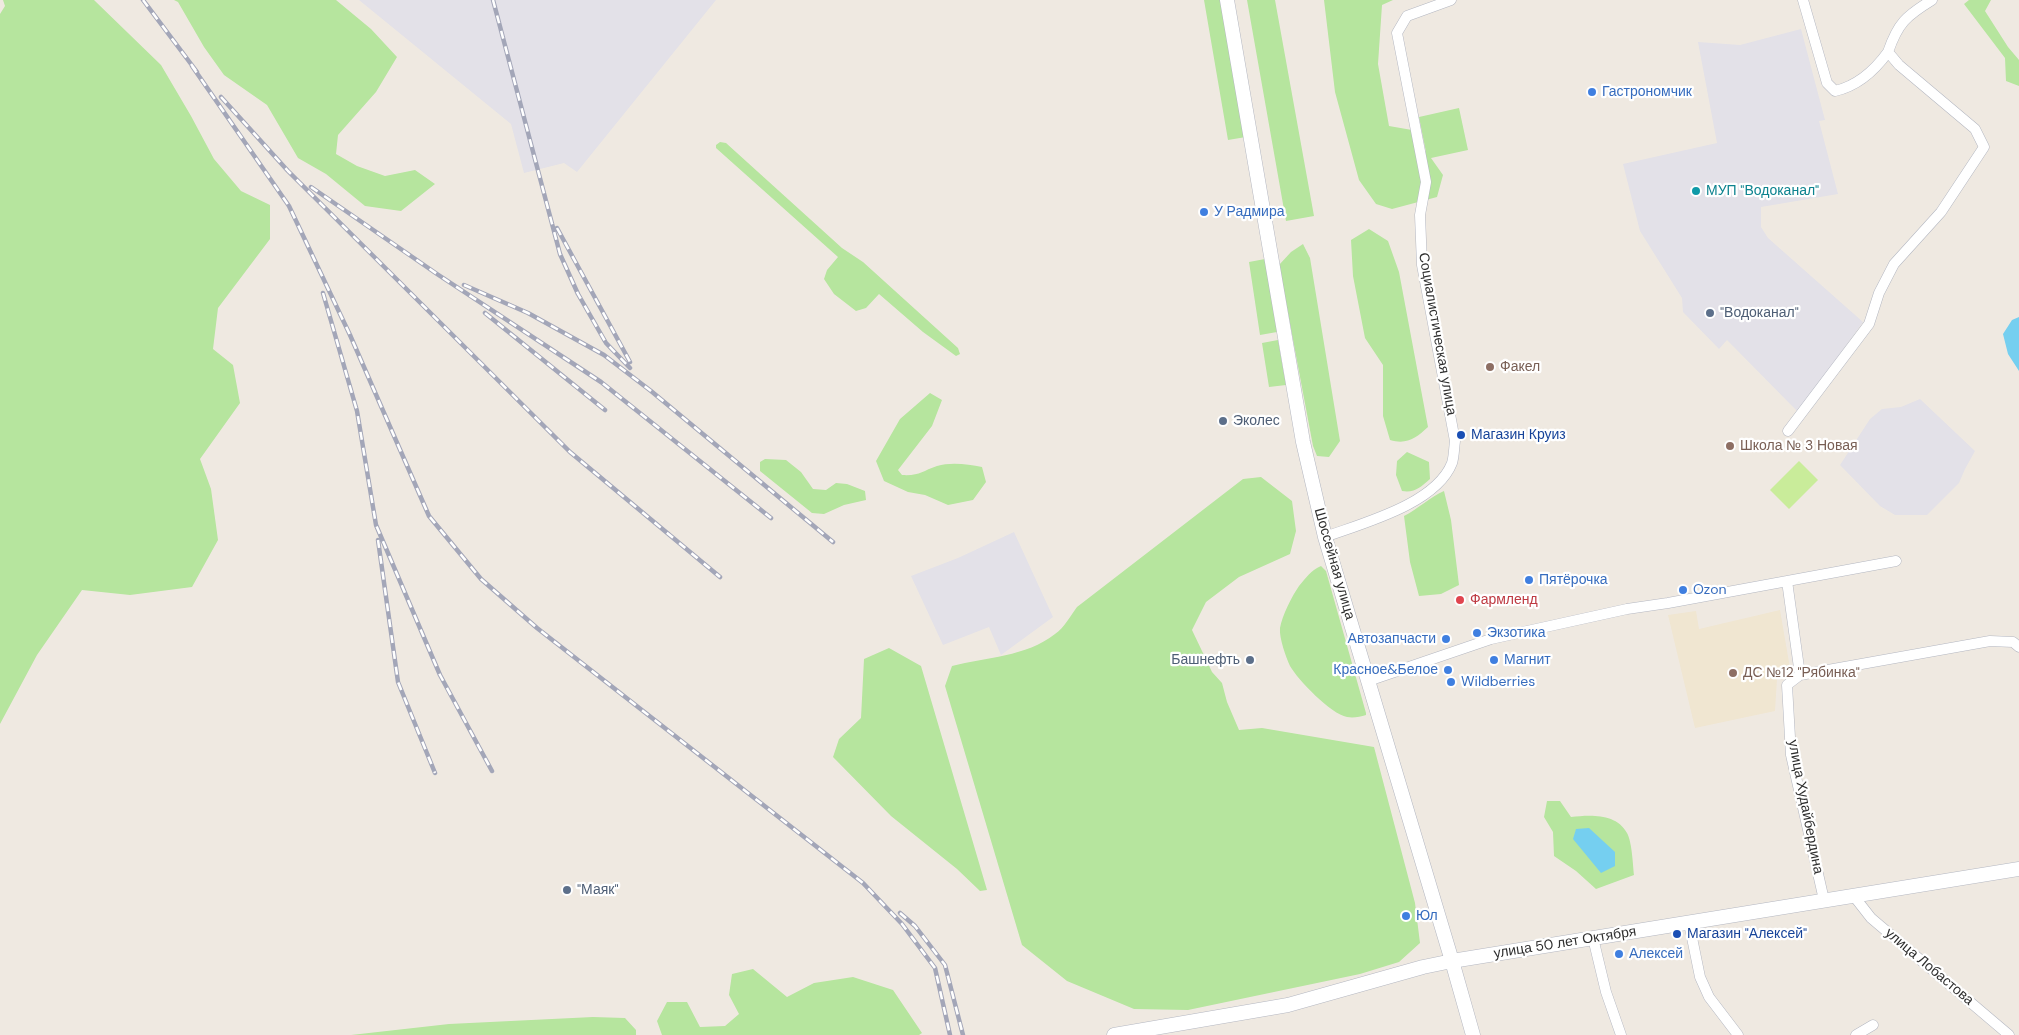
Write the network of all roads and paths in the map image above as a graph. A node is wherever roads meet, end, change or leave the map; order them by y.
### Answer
1 (1227, 0) edge
2 (1451, 0) edge
3 (1803, 0) edge
4 (1932, 0) edge
5 (1888, 52) junction
6 (1788, 431) dead end
7 (1325, 538) junction
8 (1896, 561) dead end
9 (1787, 581) junction
10 (2019, 647) edge
11 (1800, 675) junction
12 (1368, 680) junction
13 (2019, 869) edge
14 (1853, 896) junction
15 (1824, 900) junction
16 (1689, 922) junction
17 (1593, 938) junction
18 (1452, 961) junction
19 (1873, 1025) dead end
20 (1114, 1035) edge
21 (1473, 1035) edge
22 (1621, 1035) edge
23 (1738, 1035) edge
24 (1856, 1035) edge
25 (2010, 1035) edge

1 - 7 street, Шоссейная улица
2 - 7 street, Социалистическая улица
3 - 5 street
4 - 5 street
5 - 6 street
7 - 12 street, Шоссейная улица
8 - 9 street
9 - 11 street
9 - 12 street
10 - 11 street
11 - 15 street, улица Худайбердина
12 - 18 street, Шоссейная улица
13 - 14 street, улица 50 лет Октября
14 - 15 street, улица 50 лет Октября
14 - 25 street, улица Лобастова
15 - 16 street, улица 50 лет Октября
16 - 17 street, улица 50 лет Октября
16 - 23 street
17 - 18 street, улица 50 лет Октября
17 - 22 street
18 - 20 street, улица 50 лет Октября
18 - 21 street, Шоссейная улица
19 - 24 street

